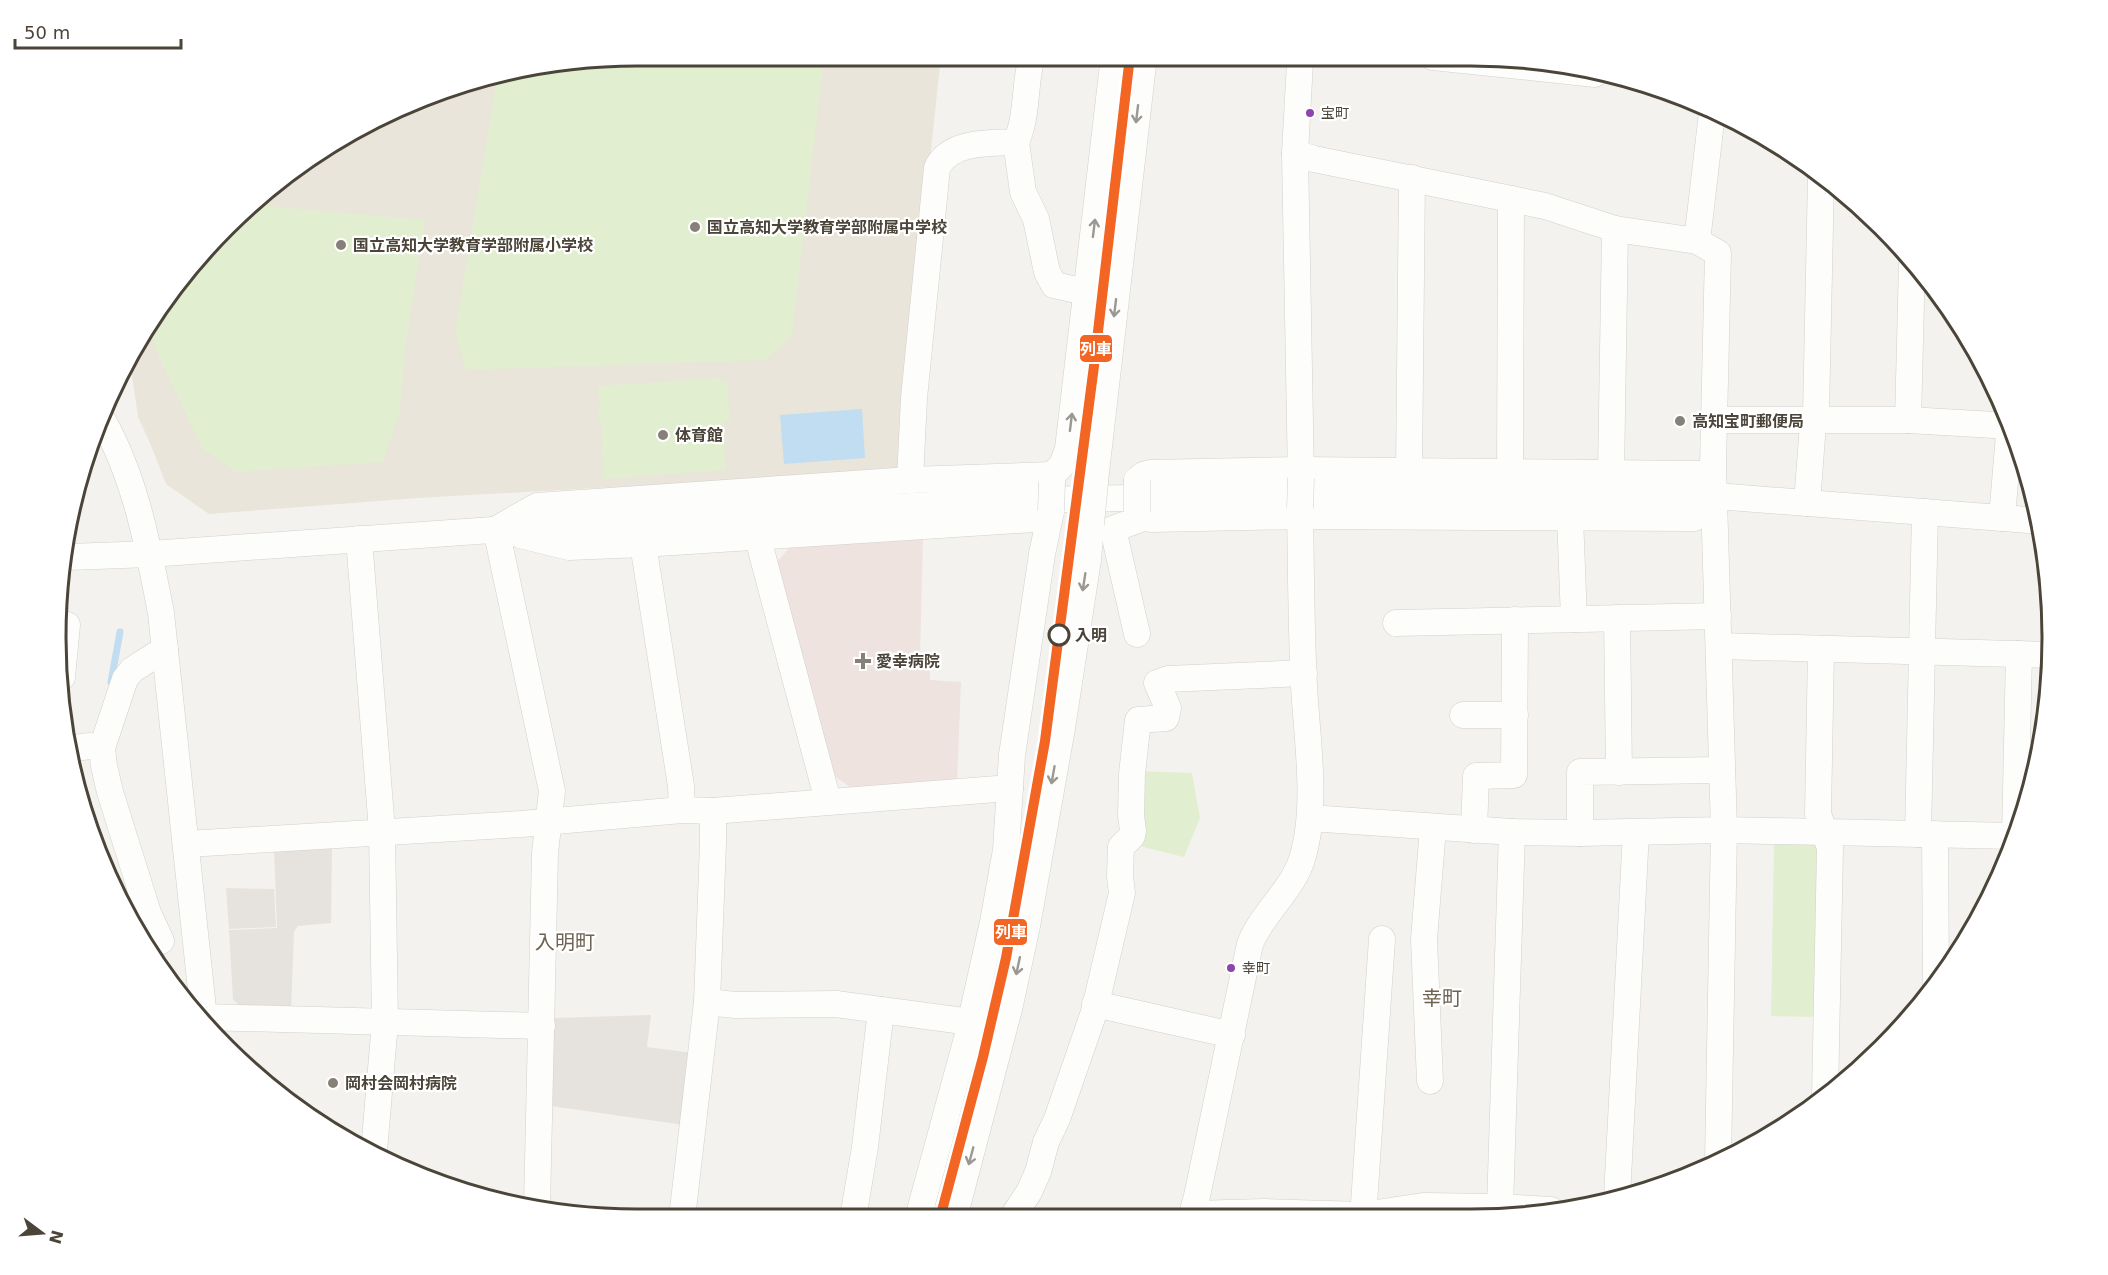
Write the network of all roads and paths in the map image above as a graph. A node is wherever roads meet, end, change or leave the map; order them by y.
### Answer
1 (1030, 66) edge
2 (1113, 66) edge
3 (1143, 66) edge
4 (1300, 66) edge
5 (1711, 120) edge
6 (1016, 142) junction
7 (1295, 153) junction
8 (1412, 178) junction
9 (1821, 186) edge
10 (1511, 198) junction
11 (1615, 229) junction
12 (1697, 241) junction
13 (1912, 275) edge
14 (1086, 292) junction
15 (1815, 419) junction
16 (1714, 420) junction
17 (1908, 420) junction
18 (2000, 424) edge
19 (107, 427) edge
20 (2009, 446) edge
21 (1409, 471) junction
22 (1510, 472) junction
23 (1611, 473) junction
24 (1301, 474) junction
25 (1052, 478) junction
26 (910, 480) junction
27 (1716, 496) junction
28 (1807, 503) junction
29 (1300, 512) junction
30 (1925, 512) junction
31 (1050, 514) junction
32 (1140, 515) junction
33 (1570, 517) junction
34 (2002, 518) junction
35 (2030, 520) edge
36 (496, 529) junction
37 (757, 535) junction
38 (359, 539) junction
39 (643, 544) junction
40 (150, 554) junction
41 (72, 557) edge
42 (1718, 616) junction
43 (1617, 618) junction
44 (1574, 619) junction
45 (1515, 620) junction
46 (1396, 623) dead end
47 (67, 625) dead end
48 (66, 634) edge
49 (1137, 634) dead end
50 (1719, 646) junction
51 (165, 649) junction
52 (1821, 649) junction
53 (1922, 652) junction
54 (2019, 654) junction
55 (2042, 655) edge
56 (1304, 673) junction
57 (1463, 715) dead end
58 (1515, 715) junction
59 (89, 747) edge
60 (1722, 770) junction
61 (1619, 772) junction
62 (1010, 788) junction
63 (828, 801) junction
64 (2016, 809) edge
65 (682, 810) junction
66 (713, 811) junction
67 (1310, 818) junction
68 (550, 821) junction
69 (1433, 828) junction
70 (1474, 830) junction
71 (1724, 830) junction
72 (382, 831) junction
73 (1824, 831) junction
74 (1512, 832) junction
75 (1636, 832) junction
76 (1580, 833) junction
77 (1926, 834) junction
78 (2006, 836) edge
79 (187, 844) junction
80 (195, 937) junction
81 (1382, 939) dead end
82 (155, 942) edge
83 (1935, 970) edge
84 (708, 1002) junction
85 (1095, 1004) junction
86 (203, 1008) edge
87 (881, 1010) junction
88 (212, 1018) edge
89 (385, 1022) junction
90 (971, 1023) junction
91 (542, 1026) junction
92 (1232, 1035) junction
93 (1430, 1081) dead end
94 (1825, 1085) edge
95 (375, 1144) edge
96 (1718, 1152) edge
97 (1617, 1190) edge
98 (537, 1200) edge
99 (1500, 1206) junction
100 (1515, 1207) edge
101 (1489, 1208) edge
102 (683, 1209) edge
103 (855, 1209) edge
104 (920, 1209) edge
105 (956, 1209) edge
106 (1018, 1209) edge
107 (1193, 1209) edge
108 (1364, 1209) edge
109 (1407, 1209) edge
110 (1443, 1209) edge

1 - 6 street
14 -> 2 street
3 -> 105 street, bridge
4 - 7 street
5 - 12 street
6 - 14 street
6 - 26 street
7 - 8 street
7 - 24 street
8 - 10 street
8 - 21 street
9 - 15 street
10 - 11 street
10 - 22 street
11 - 12 street
11 - 23 street
12 - 16 street
13 - 17 street
25 -> 14 street
15 - 16 street
15 - 17 street
15 - 28 street
16 - 27 street
17 - 18 street
19 - 40 street
20 - 34 street
21 - 22 street
21 - 24 street
22 - 23 street
23 - 27 street
24 - 29 street, bridge
24 - 32 street, bridge
25 - 26 street
25 - 31 street, bridge
26 - 36 street
27 - 28 street
27 - 33 street
27 - 36 street
27 - 42 street
28 - 30 street
29 - 32 street
29 - 33 street
29 - 56 street
30 - 34 street
30 - 53 street
31 - 37 street
31 - 62 street
32 - 49 street
33 - 44 street
34 - 35 street
36 - 38 street
36 - 39 street
36 - 68 street
37 - 39 street
37 - 63 street
38 - 40 street
38 - 72 street
39 - 65 street
40 - 41 street
40 - 51 street
42 - 43 street
42 - 50 street
43 - 44 street
43 - 61 street
44 - 45 street
45 - 46 street
45 - 58 street
47 - 48 street
50 - 52 street
50 - 60 street
51 - 59 street
51 - 79 street
52 - 53 street
52 - 73 street
53 - 54 street
53 - 77 street
54 - 55 street
54 - 64 street
56 - 67 street
56 - 85 street
57 - 58 street
58 - 70 street
59 - 82 street
60 - 61 street
60 - 71 street
61 - 76 street
62 - 63 street
62 - 90 street
63 - 66 street
65 - 66 street
65 - 68 street
66 - 84 street
67 - 69 street
67 - 92 street
68 - 72 street
68 - 91 street
69 - 70 street
69 - 93 street
70 - 74 street
71 - 73 street
71 - 75 street
71 - 96 street
72 - 79 street
72 - 89 street
73 - 77 street
73 - 94 street
74 - 76 street
74 - 99 street
75 - 76 street
75 - 97 street
77 - 78 street
77 - 83 street
79 - 80 street
80 - 82 street
80 - 86 street
81 - 108 street
84 - 87 street
84 - 102 street
85 - 92 street
85 - 106 street
87 - 90 street
87 - 103 street
88 - 89 street
89 - 91 street
89 - 95 street
90 - 104 street
91 - 98 street
92 - 107 street
99 - 100 street
99 - 101 street
109 - 110 street

